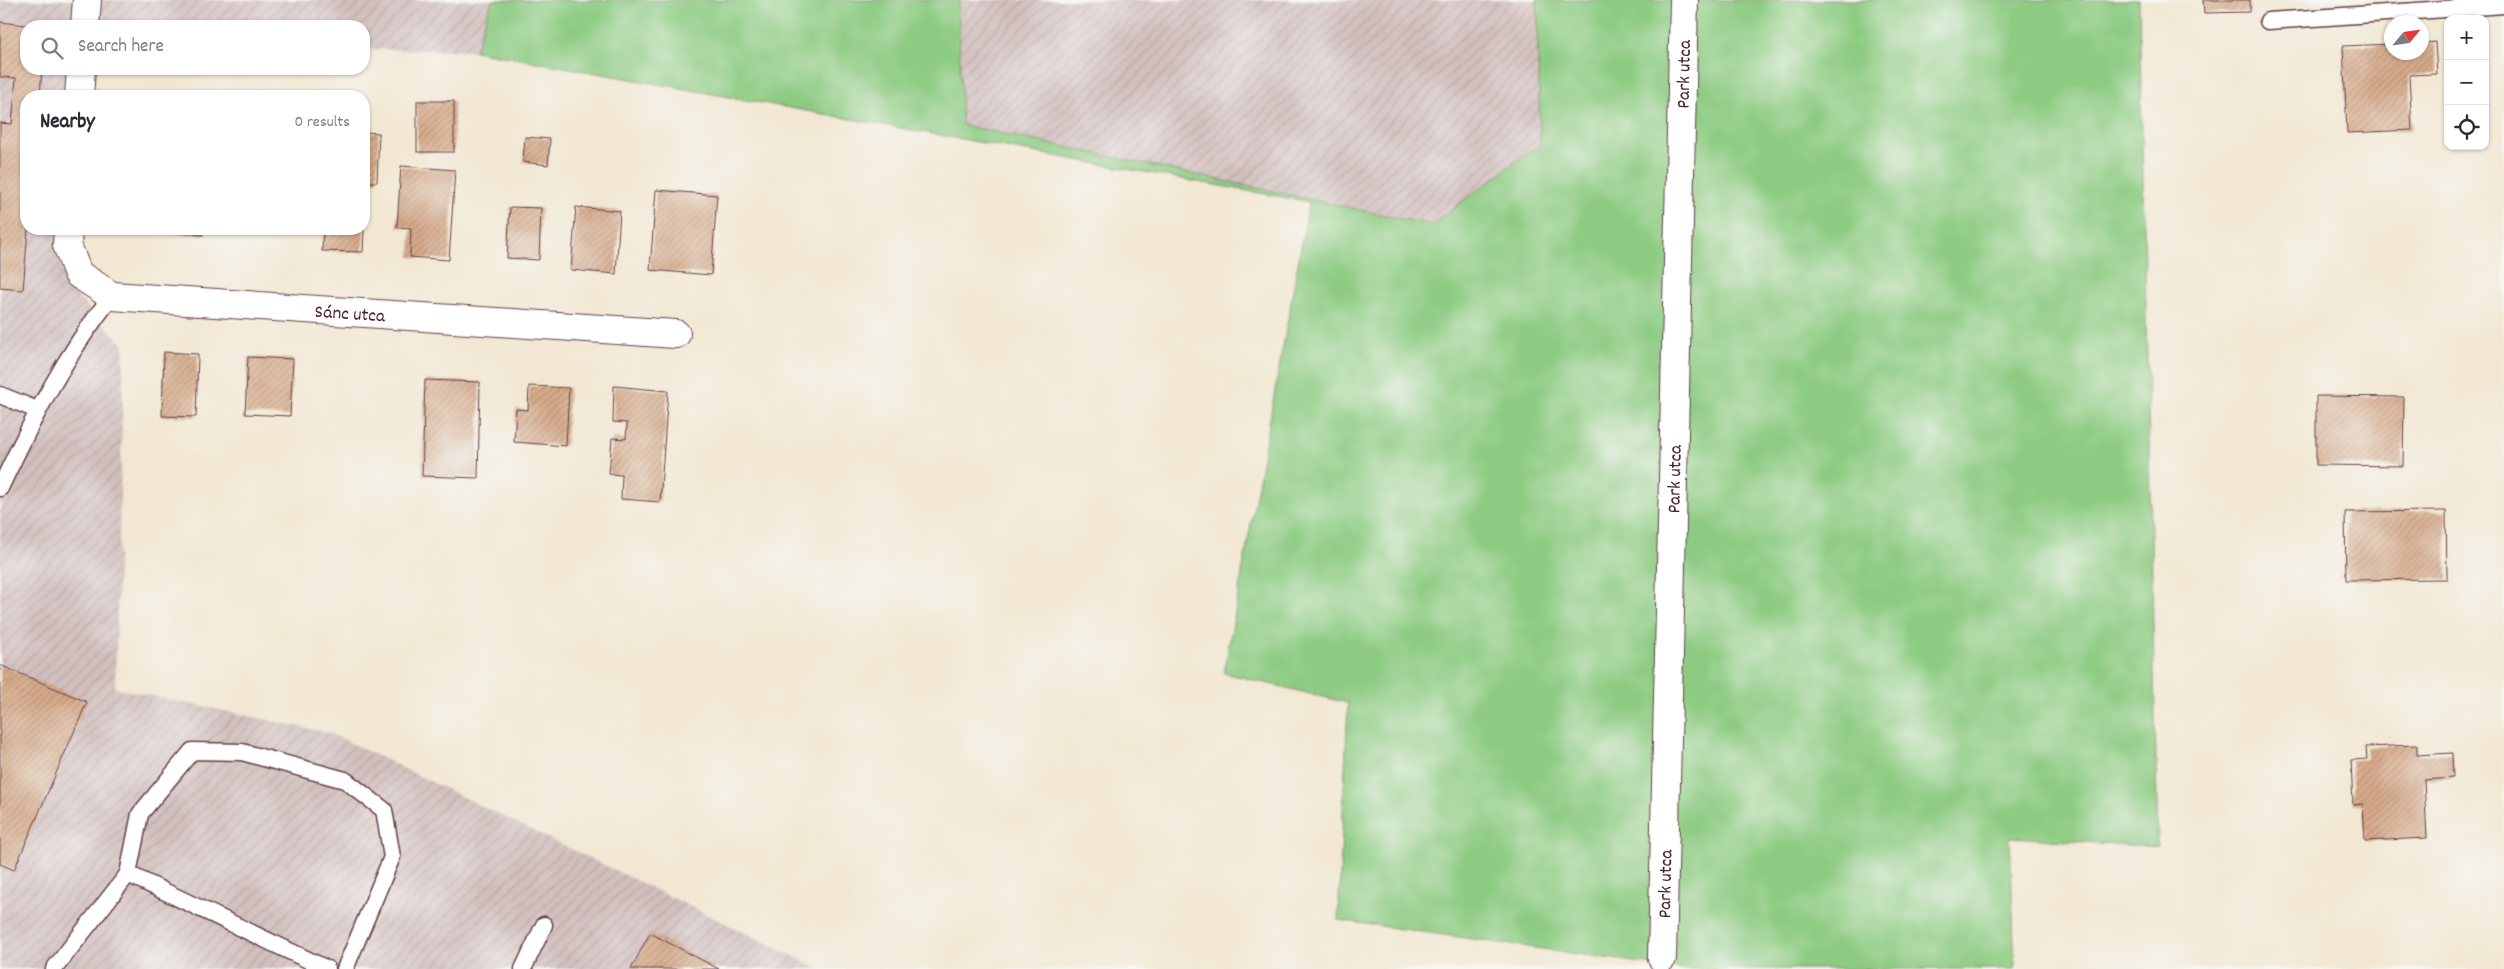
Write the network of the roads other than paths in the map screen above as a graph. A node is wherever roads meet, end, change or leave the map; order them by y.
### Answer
1 (87, 0) edge
2 (1684, 0) edge
3 (2504, 5) edge
4 (85, 20) edge
5 (2268, 21) dead end
6 (81, 75) edge
7 (80, 90) edge
8 (68, 235) edge
9 (112, 296) junction
10 (676, 334) dead end
11 (0, 395) edge
12 (37, 410) junction
13 (0, 488) edge
14 (128, 874) junction
15 (544, 925) dead end
16 (1662, 958) dead end
17 (54, 969) edge
18 (327, 969) edge
19 (345, 969) edge
20 (523, 969) edge

1 - 4 street
2 - 16 street, Park utca
3 - 5 lane
6 - 7 street
8 - 9 street, Sánc utca
9 - 10 street, Sánc utca
9 - 12 lane
11 - 12 lane
12 - 13 lane
14 - 17 lane
14 - 18 lane
14 - 19 lane
15 - 20 lane

